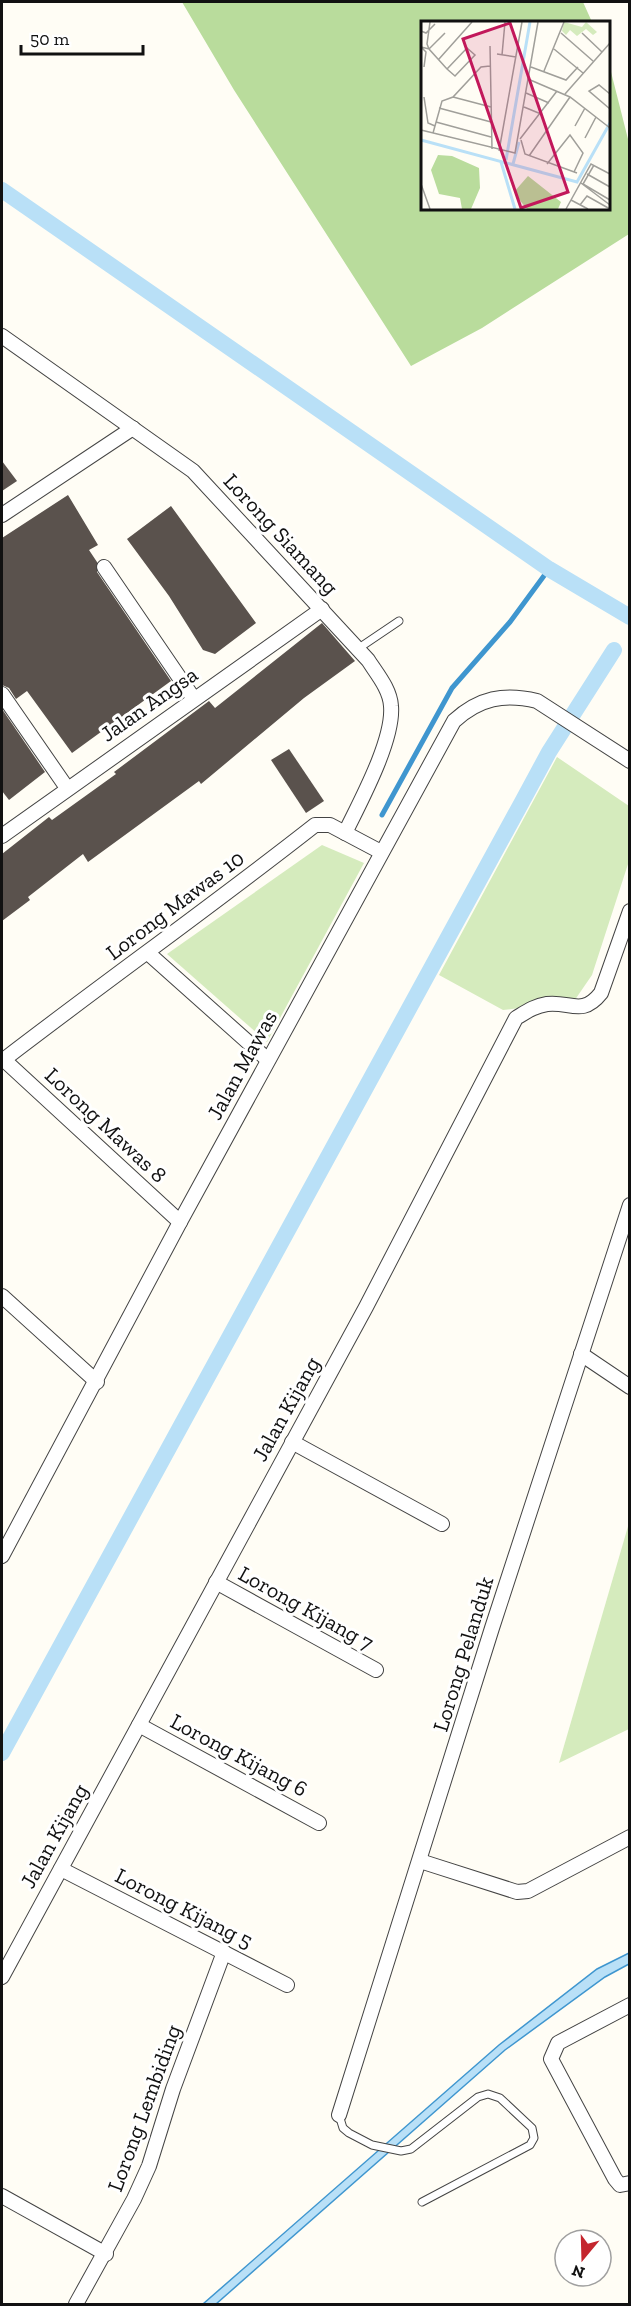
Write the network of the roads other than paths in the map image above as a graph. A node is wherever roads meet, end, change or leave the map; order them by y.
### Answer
1 (2, 336) edge
2 (132, 428) junction
3 (2, 515) edge
4 (104, 567) dead end
5 (322, 609) junction
6 (399, 621) dead end
7 (359, 648) junction
8 (2, 694) edge
9 (194, 699) junction
10 (630, 761) edge
11 (67, 788) junction
12 (345, 833) junction
13 (2, 836) edge
14 (381, 852) junction
15 (630, 910) edge
16 (148, 953) junction
17 (2, 1060) edge
18 (268, 1060) junction
19 (630, 1205) edge
20 (180, 1222) junction
21 (2, 1296) edge
22 (581, 1354) junction
23 (97, 1382) junction
24 (630, 1387) edge
25 (292, 1442) junction
26 (442, 1524) dead end
27 (4, 1545) edge
28 (216, 1582) junction
29 (376, 1670) dead end
30 (139, 1725) junction
31 (319, 1823) dead end
32 (630, 1837) edge
33 (420, 1862) junction
34 (60, 1869) junction
35 (224, 1953) junction
36 (2, 1977) edge
37 (287, 1985) dead end
38 (630, 2005) edge
39 (339, 2115) joint
40 (625, 2184) edge
41 (2, 2196) edge
42 (422, 2202) dead end
43 (106, 2254) junction
44 (76, 2304) edge

1 - 2 street, Lorong Siamang
2 - 3 street
2 - 5 street, Lorong Siamang
4 - 9 street
5 - 7 street, Lorong Siamang
5 - 9 street, Jalan Angsa
6 - 7 lane
7 - 12 street, Lorong Siamang
8 - 11 street
9 - 11 street, Jalan Angsa
10 - 14 street, Jalan Mawas
11 - 13 street, Jalan Angsa
12 - 14 street, Lorong Mawas 10
12 - 16 street, Lorong Mawas 10
14 - 18 street, Jalan Mawas
15 - 25 street, Jalan Kijang
16 - 17 street, Lorong Mawas 10
16 - 18 street
17 - 20 street, Lorong Mawas 8
18 - 20 street, Jalan Mawas
19 - 22 street, Lorong Pelanduk
20 - 23 street, Jalan Mawas
21 - 23 street
22 - 24 street
22 - 33 street, Lorong Pelanduk
23 - 27 street, Jalan Mawas
25 - 26 street
25 - 28 street, Jalan Kijang
28 - 29 street, Lorong Kijang 7
28 - 30 street, Jalan Kijang
30 - 31 street, Lorong Kijang 6
30 - 34 street, Jalan Kijang
32 - 33 street
33 - 39 street, Lorong Pelanduk
34 - 35 street, Lorong Kijang 5
34 - 36 street, Jalan Kijang
35 - 37 street, Lorong Kijang 5
35 - 43 street, Lorong Lembiding
38 - 40 street
39 - 42 lane
41 - 43 street
43 - 44 street, Lorong Lembiding

